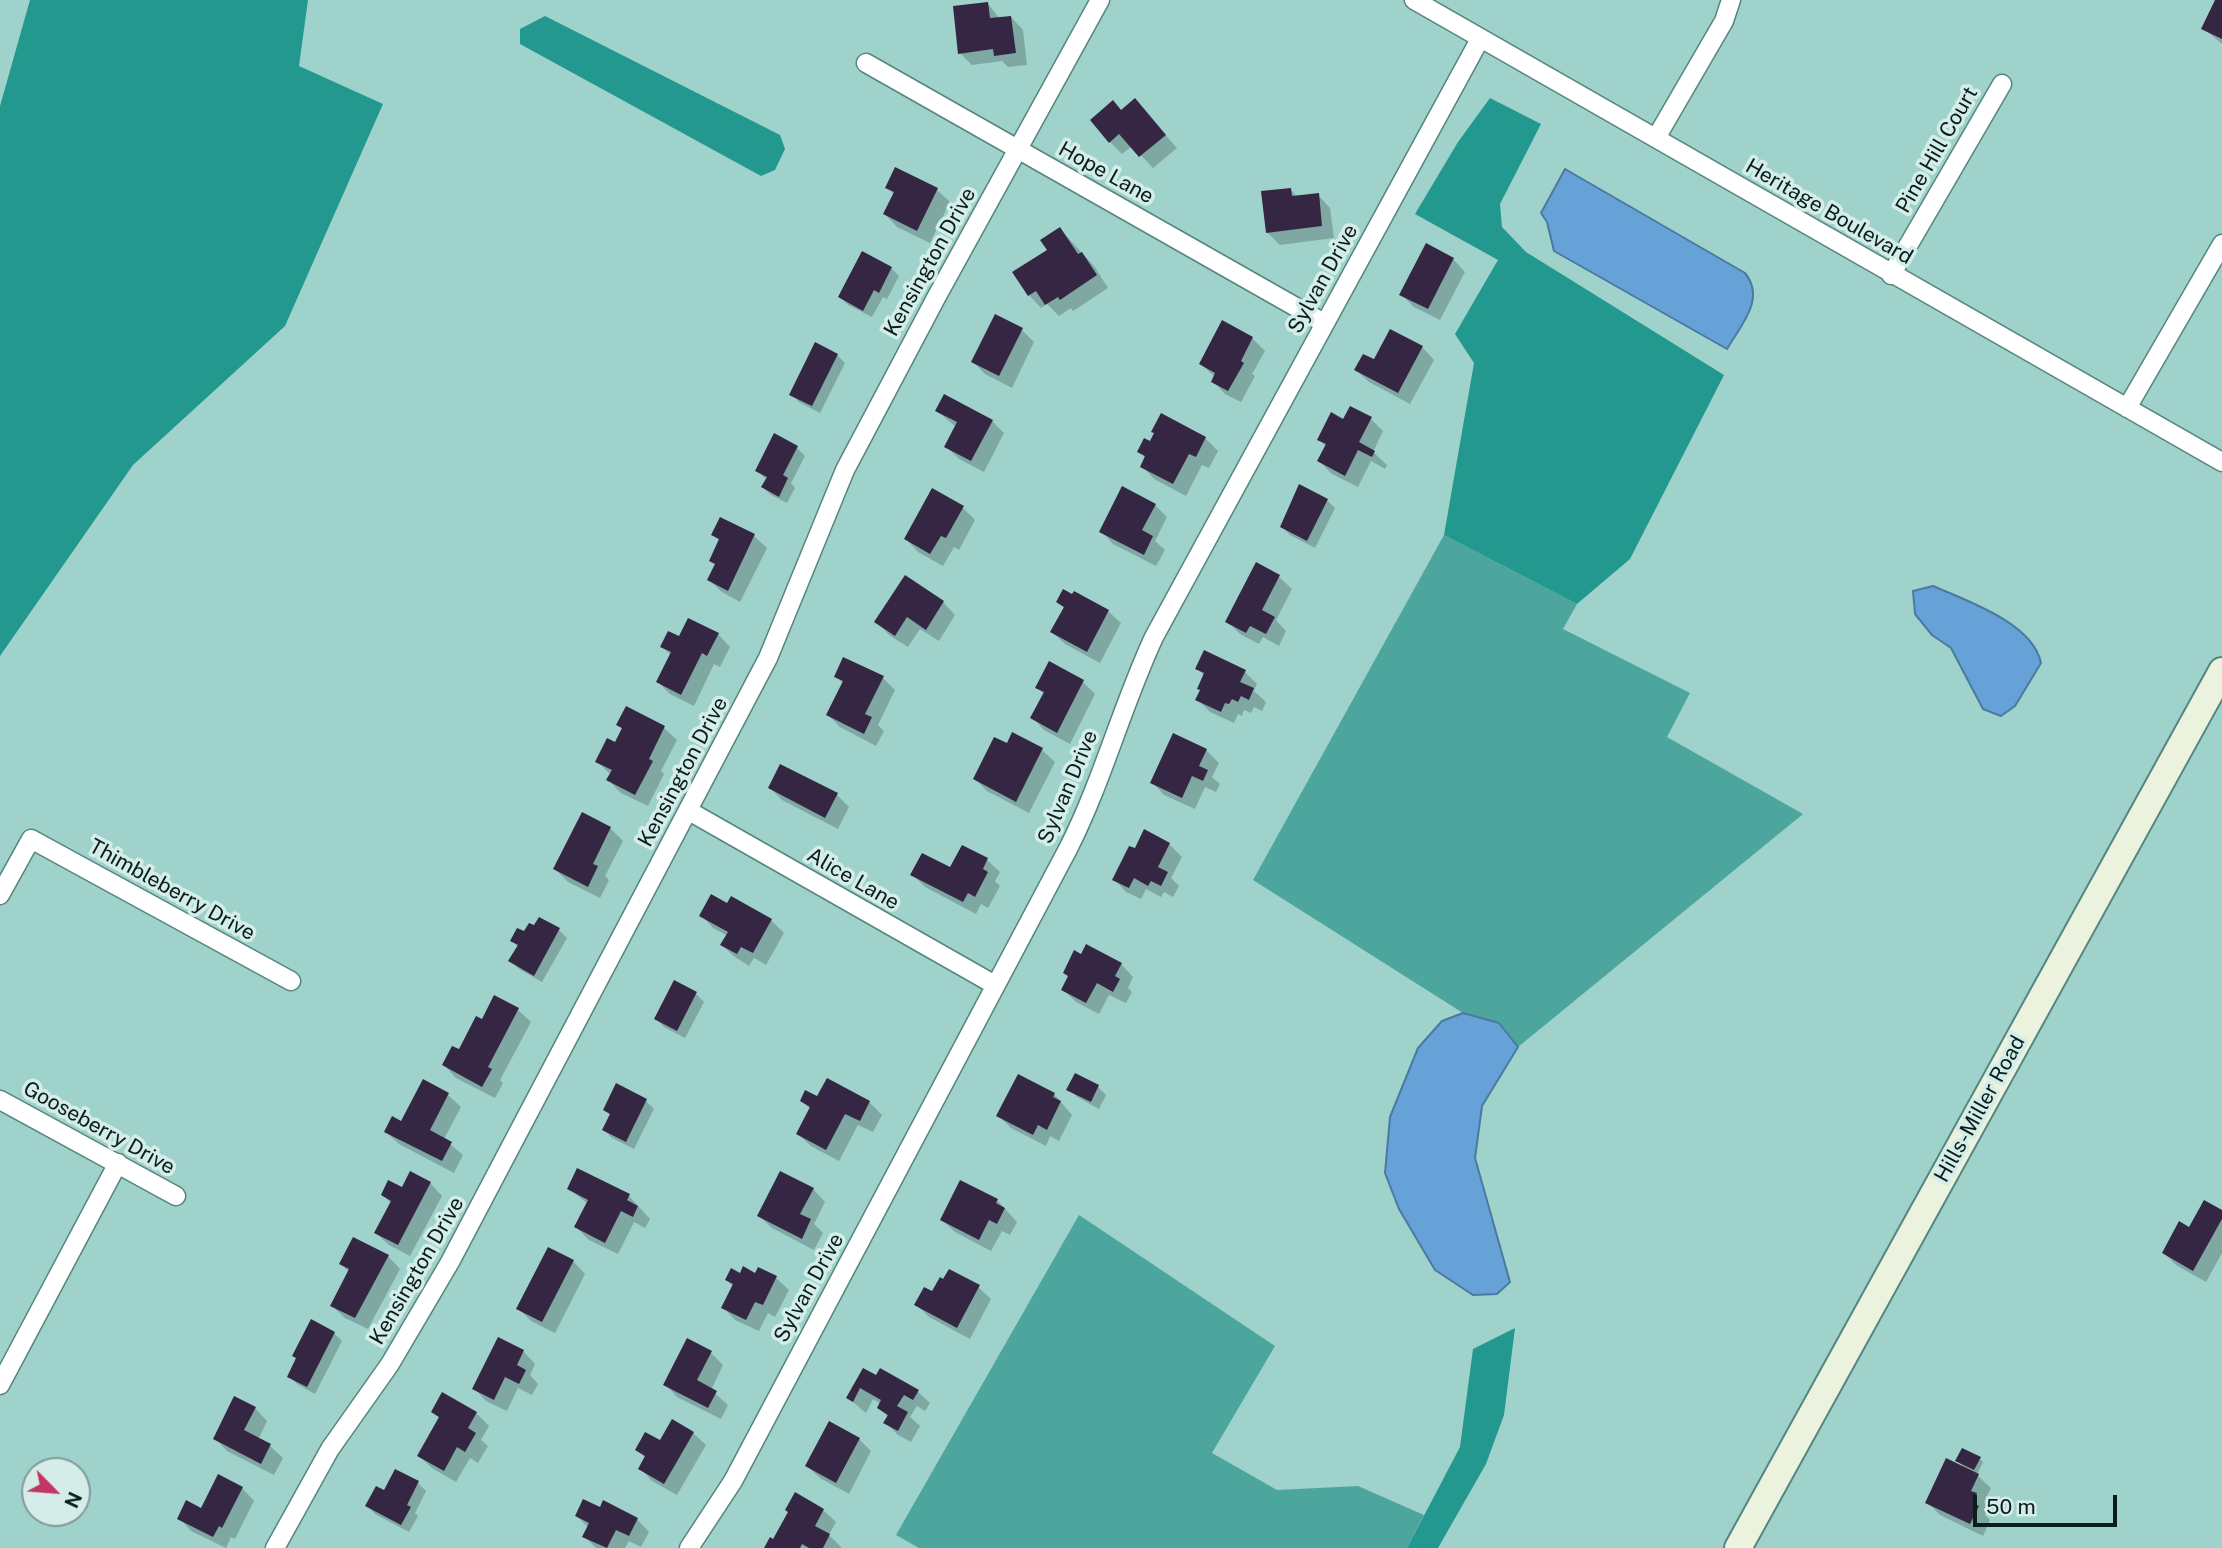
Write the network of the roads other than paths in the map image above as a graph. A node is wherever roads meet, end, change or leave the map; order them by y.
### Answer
1 (1100, 0) edge
2 (1414, 0) edge
3 (1731, 0) edge
4 (1480, 39) junction
5 (866, 63) dead end
6 (2001, 84) dead end
7 (1656, 138) junction
8 (1018, 150) junction
9 (2222, 244) edge
10 (1891, 275) junction
11 (1324, 323) junction
12 (2127, 408) junction
13 (2222, 462) edge
14 (2222, 671) edge
15 (689, 811) junction
16 (0, 895) edge
17 (291, 981) dead end
18 (995, 985) junction
19 (0, 1100) edge
20 (118, 1163) junction
21 (176, 1196) dead end
22 (0, 1385) edge
23 (275, 1548) edge
24 (689, 1548) edge
25 (1738, 1548) edge

1 - 8 street, Kensington Drive
2 - 4 street, Heritage Boulevard
3 - 7 street
4 - 7 street, Heritage Boulevard
4 - 11 street, Sylvan Drive
5 - 8 street, Hope Lane
6 - 10 street, Pine Hill Court
7 - 10 street, Heritage Boulevard
8 - 11 street, Hope Lane
8 - 15 street, Kensington Drive
9 - 12 street
10 - 12 street, Heritage Boulevard
11 - 18 street, Sylvan Drive
12 - 13 street, Heritage Boulevard
14 - 25 street, Hills-Miller Road
15 - 18 street, Alice Lane
15 - 23 street, Kensington Drive
16 - 17 street, Thimbleberry Drive
18 - 24 street, Sylvan Drive
19 - 20 street, Gooseberry Drive
20 - 21 street, Gooseberry Drive
20 - 22 street

